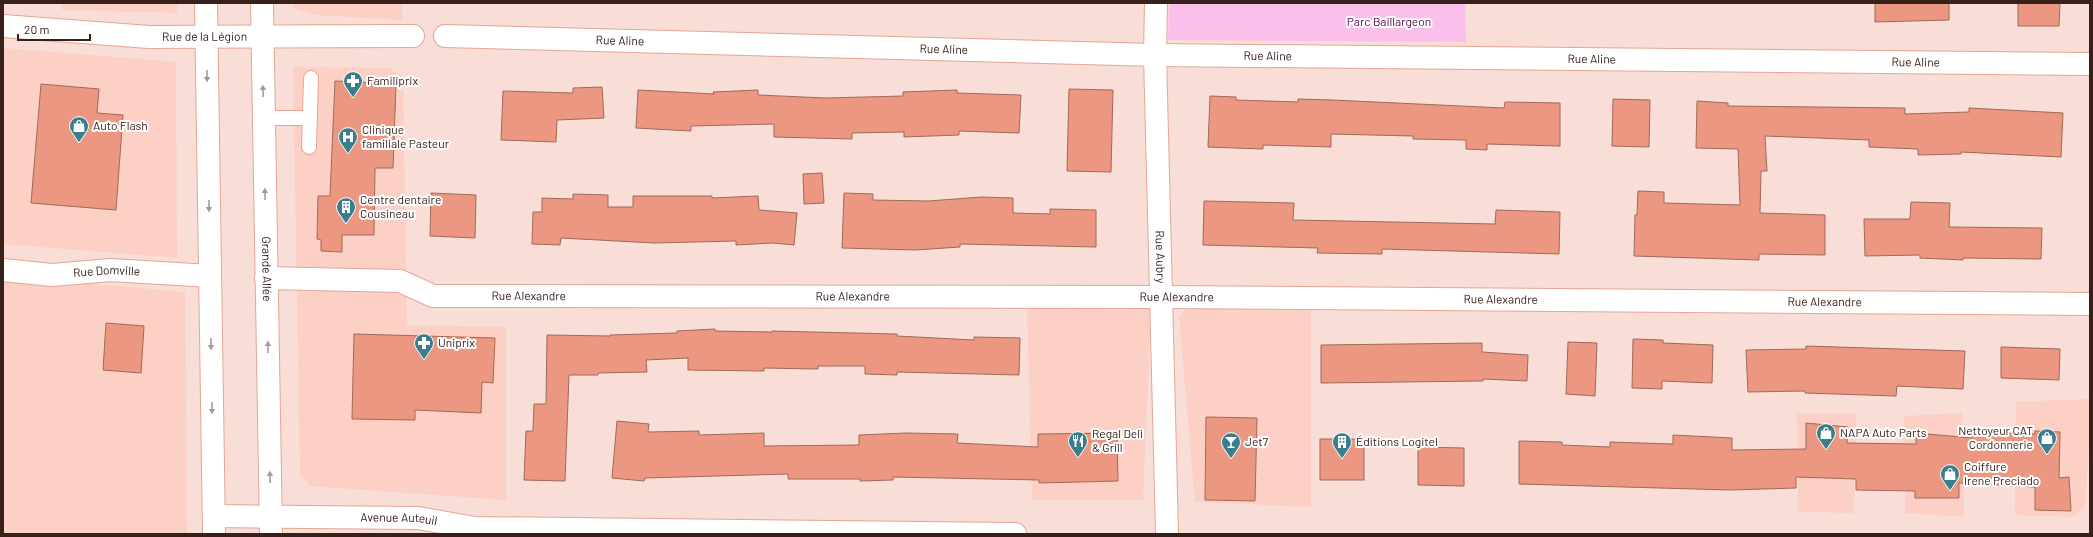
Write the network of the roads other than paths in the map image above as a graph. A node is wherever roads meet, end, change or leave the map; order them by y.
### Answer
1 (206, 3) edge
2 (262, 3) edge
3 (1156, 3) edge
4 (3, 26) edge
5 (263, 36) junction
6 (413, 36) dead end
7 (445, 36) dead end
8 (206, 37) junction
9 (1155, 55) junction
10 (2090, 64) edge
11 (311, 78) dead end
12 (263, 118) junction
13 (310, 118) junction
14 (309, 147) dead end
15 (3, 270) edge
16 (210, 276) junction
17 (266, 278) junction
18 (1161, 297) junction
19 (2090, 304) edge
20 (214, 525) edge
21 (271, 525) edge
22 (1015, 534) edge
23 (1167, 534) edge

1 - 8 street
2 - 5 street, Grande Allée
3 - 9 street, Rue Aubry
4 - 8 street, Rue de la Légion
5 - 6 street
5 - 8 street, Rue de la Légion
12 -> 5 street, Grande Allée
7 - 9 street, Rue Aline
8 -> 16 street
9 - 10 street, Rue Aline
9 - 18 street, Rue Aubry
11 - 13 lane
12 - 13 lane
17 -> 12 street, Grande Allée
13 - 14 lane
15 - 16 street, Rue Domville
16 -> 20 street
17 - 18 street, Rue Alexandre
21 -> 17 street, Grande Allée
18 - 19 street, Rue Alexandre
18 - 23 street, Rue Aubry
20 - 21 street, Avenue Auteuil
21 - 22 street, Avenue Auteuil

